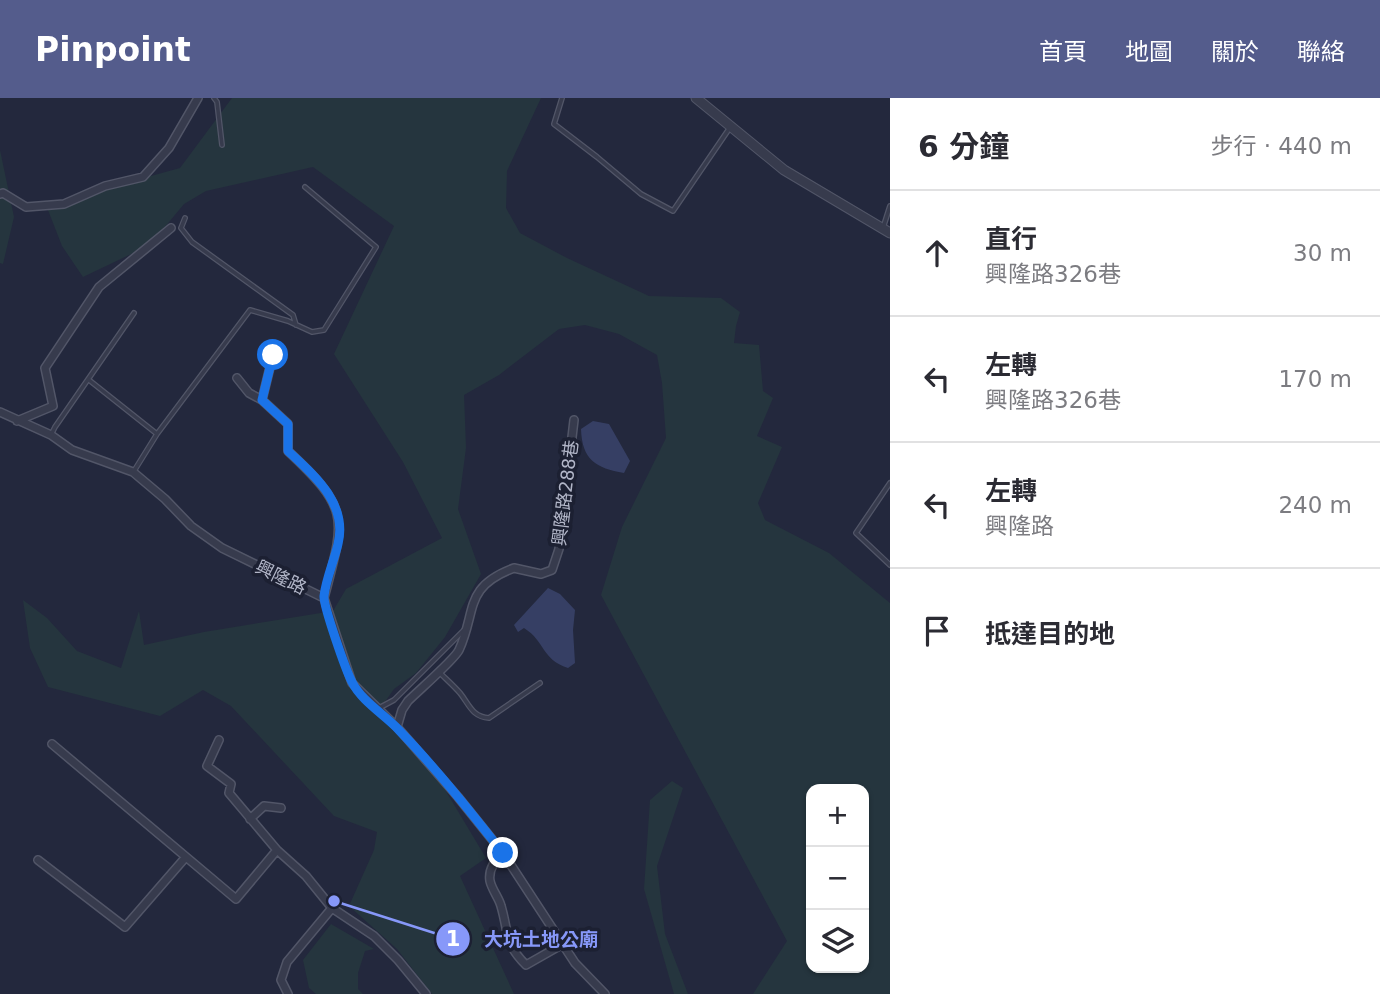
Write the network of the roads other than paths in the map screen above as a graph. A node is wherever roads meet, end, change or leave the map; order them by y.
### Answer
1 (198, 98) edge
2 (214, 98) edge
3 (562, 98) edge
4 (696, 98) edge
5 (730, 128) junction
6 (222, 145) dead end
7 (305, 187) dead end
8 (0, 194) edge
9 (890, 206) edge
10 (185, 218) dead end
11 (171, 228) dead end
12 (886, 232) edge
13 (134, 313) dead end
14 (296, 325) junction
15 (273, 355) dead end
16 (237, 378) dead end
17 (89, 380) junction
18 (262, 400) junction
19 (0, 412) edge
20 (574, 420) dead end
21 (17, 421) junction
22 (157, 434) junction
23 (51, 435) junction
24 (133, 472) junction
25 (890, 483) edge
26 (890, 565) edge
27 (324, 598) junction
28 (465, 629) junction
29 (438, 671) junction
30 (540, 683) dead end
31 (377, 709) junction
32 (397, 727) junction
33 (219, 740) dead end
34 (51, 744) dead end
35 (281, 808) dead end
36 (250, 819) junction
37 (277, 850) junction
38 (503, 853) junction
39 (185, 858) junction
40 (38, 860) dead end
41 (331, 908) junction
42 (563, 944) junction
43 (288, 994) edge
44 (426, 994) edge
45 (605, 994) edge

1 - 8 street
2 - 6 lane
3 - 5 lane
4 - 5 street
5 - 12 street
7 - 14 lane
9 - 12 lane
10 - 14 lane
11 - 21 street
13 - 17 lane
14 - 22 lane
15 - 18 street
16 - 18 street
17 - 22 lane
17 - 23 lane
18 - 27 street
19 - 21 street, 興隆路
20 - 28 street, 興隆路288巷
21 - 23 street, 興隆路
22 - 24 lane
23 - 24 street, 興隆路
24 - 27 street, 興隆路
25 - 26 lane
27 - 31 street, 興隆路
28 - 29 street, 興隆路288巷
28 - 31 lane
29 - 30 lane
29 - 32 street, 興隆路288巷
31 - 32 street, 興隆路
32 - 38 street, 興隆路
33 - 36 street
34 - 39 street
35 - 36 street
36 - 37 street
37 - 39 street
37 - 41 street
38 - 42 street, 興隆路
38 - 42 street
39 - 40 street
41 - 43 street
41 - 44 street
42 - 45 street, 興隆路

